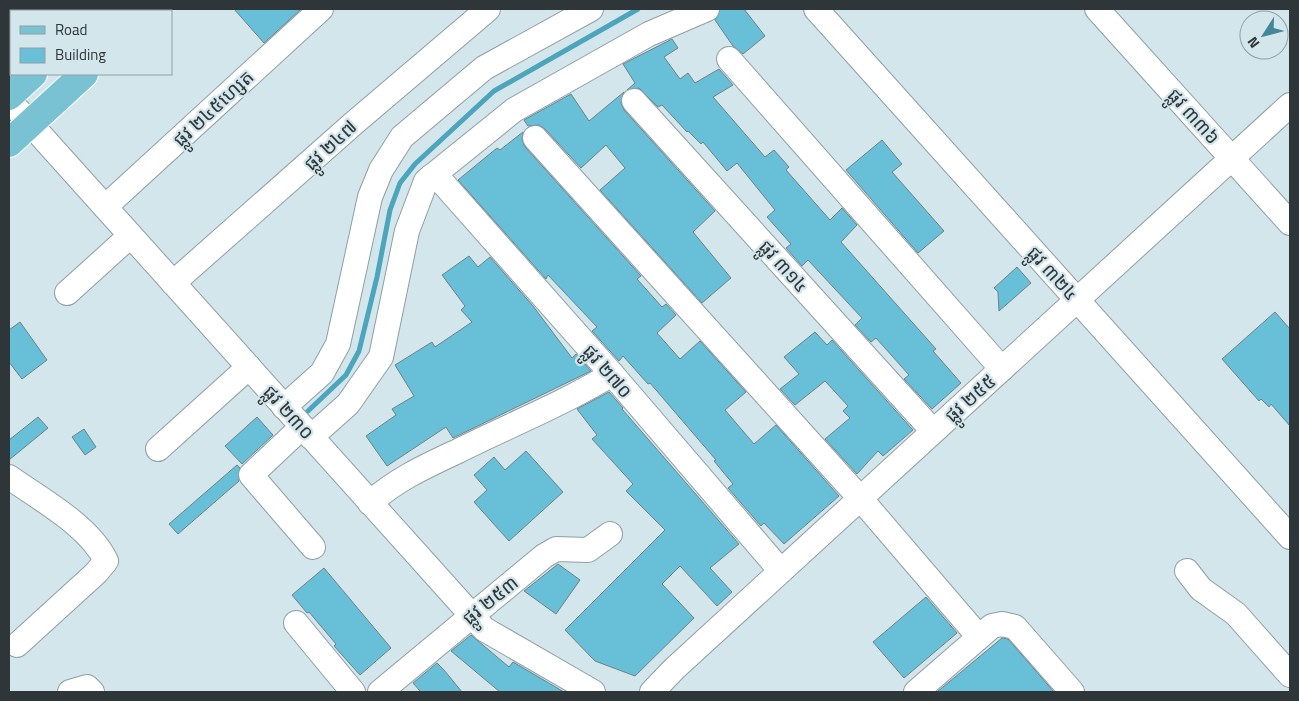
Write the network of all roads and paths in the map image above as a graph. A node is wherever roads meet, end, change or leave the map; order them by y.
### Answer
1 (321, 9) edge
2 (488, 9) edge
3 (592, 9) edge
4 (707, 9) edge
5 (816, 9) edge
6 (1097, 9) edge
7 (730, 58) dead end
8 (32, 75) edge
9 (83, 75) edge
10 (9, 96) edge
11 (9, 100) edge
12 (634, 101) dead end
13 (1290, 105) edge
14 (29, 123) junction
15 (535, 138) dead end
16 (9, 143) edge
17 (1231, 158) junction
18 (432, 176) junction
19 (105, 207) junction
20 (1290, 223) edge
21 (130, 236) junction
22 (173, 284) junction
23 (67, 293) dead end
24 (1078, 300) junction
25 (249, 367) junction
26 (1002, 369) junction
27 (612, 374) junction
28 (284, 407) junction
29 (934, 431) junction
30 (307, 432) junction
31 (158, 449) dead end
32 (9, 477) edge
33 (859, 497) junction
34 (370, 503) junction
35 (610, 534) dead end
36 (1290, 537) edge
37 (313, 547) dead end
38 (780, 570) junction
39 (1187, 571) dead end
40 (471, 615) junction
41 (296, 623) dead end
42 (979, 637) junction
43 (18, 645) dead end
44 (1290, 675) edge
45 (70, 692) edge
46 (92, 692) edge
47 (353, 692) edge
48 (380, 692) edge
49 (593, 692) edge
50 (652, 692) edge
51 (916, 692) edge
52 (1072, 692) edge

1 - 19 street, ផ្លូវ ២៤៥ហ្សេត
2 - 22 street, ផ្លូវ ២៤៧
3 - 28 street
4 - 18 street
5 - 24 street, ផ្លូវ ៣២៤
6 - 17 street, ផ្លូវ ៣៣៦
7 - 26 street
8 - 10 main road
9 - 14 main road
11 - 14 street, ផ្លូវ ២៣០
12 - 29 street, ផ្លូវ ៣១៤
13 - 17 street, ផ្លូវ ២៥៥
14 - 16 main road
14 - 19 street, ផ្លូវ ២៣០
15 - 33 street
17 - 20 street, ផ្លូវ ៣៣៦
17 - 24 street, ផ្លូវ ២៥៥
18 - 27 street, ផ្លូវ ២៧០
18 - 30 street
19 - 21 street, ផ្លូវ ២៣០
21 - 22 street, ផ្លូវ ២៣០
21 - 23 street
22 - 25 street, ផ្លូវ ២៣០
24 - 26 street, ផ្លូវ ២៥៥
24 - 36 street, ផ្លូវ ៣២៤
25 - 28 street, ផ្លូវ ២៣០
25 - 31 street
26 - 29 street, ផ្លូវ ២៥៥
27 - 34 street
27 - 38 street, ផ្លូវ ២៧០
28 - 30 street, ផ្លូវ ២៣០
29 - 33 street, ផ្លូវ ២៥៥
30 - 34 street, ផ្លូវ ២៣០
30 - 37 street
32 - 43 street
33 - 38 street, ផ្លូវ ២៥៥
33 - 42 street
34 - 40 street, ផ្លូវ ២៣០
35 - 40 street, ផ្លូវ ២៥៣
38 - 50 street, ផ្លូវ ២៥៥
39 - 44 street
40 - 48 street, ផ្លូវ ២៥៣
40 - 49 street, ផ្លូវ ២៣០
41 - 47 street
42 - 51 street
42 - 52 street
45 - 46 street

